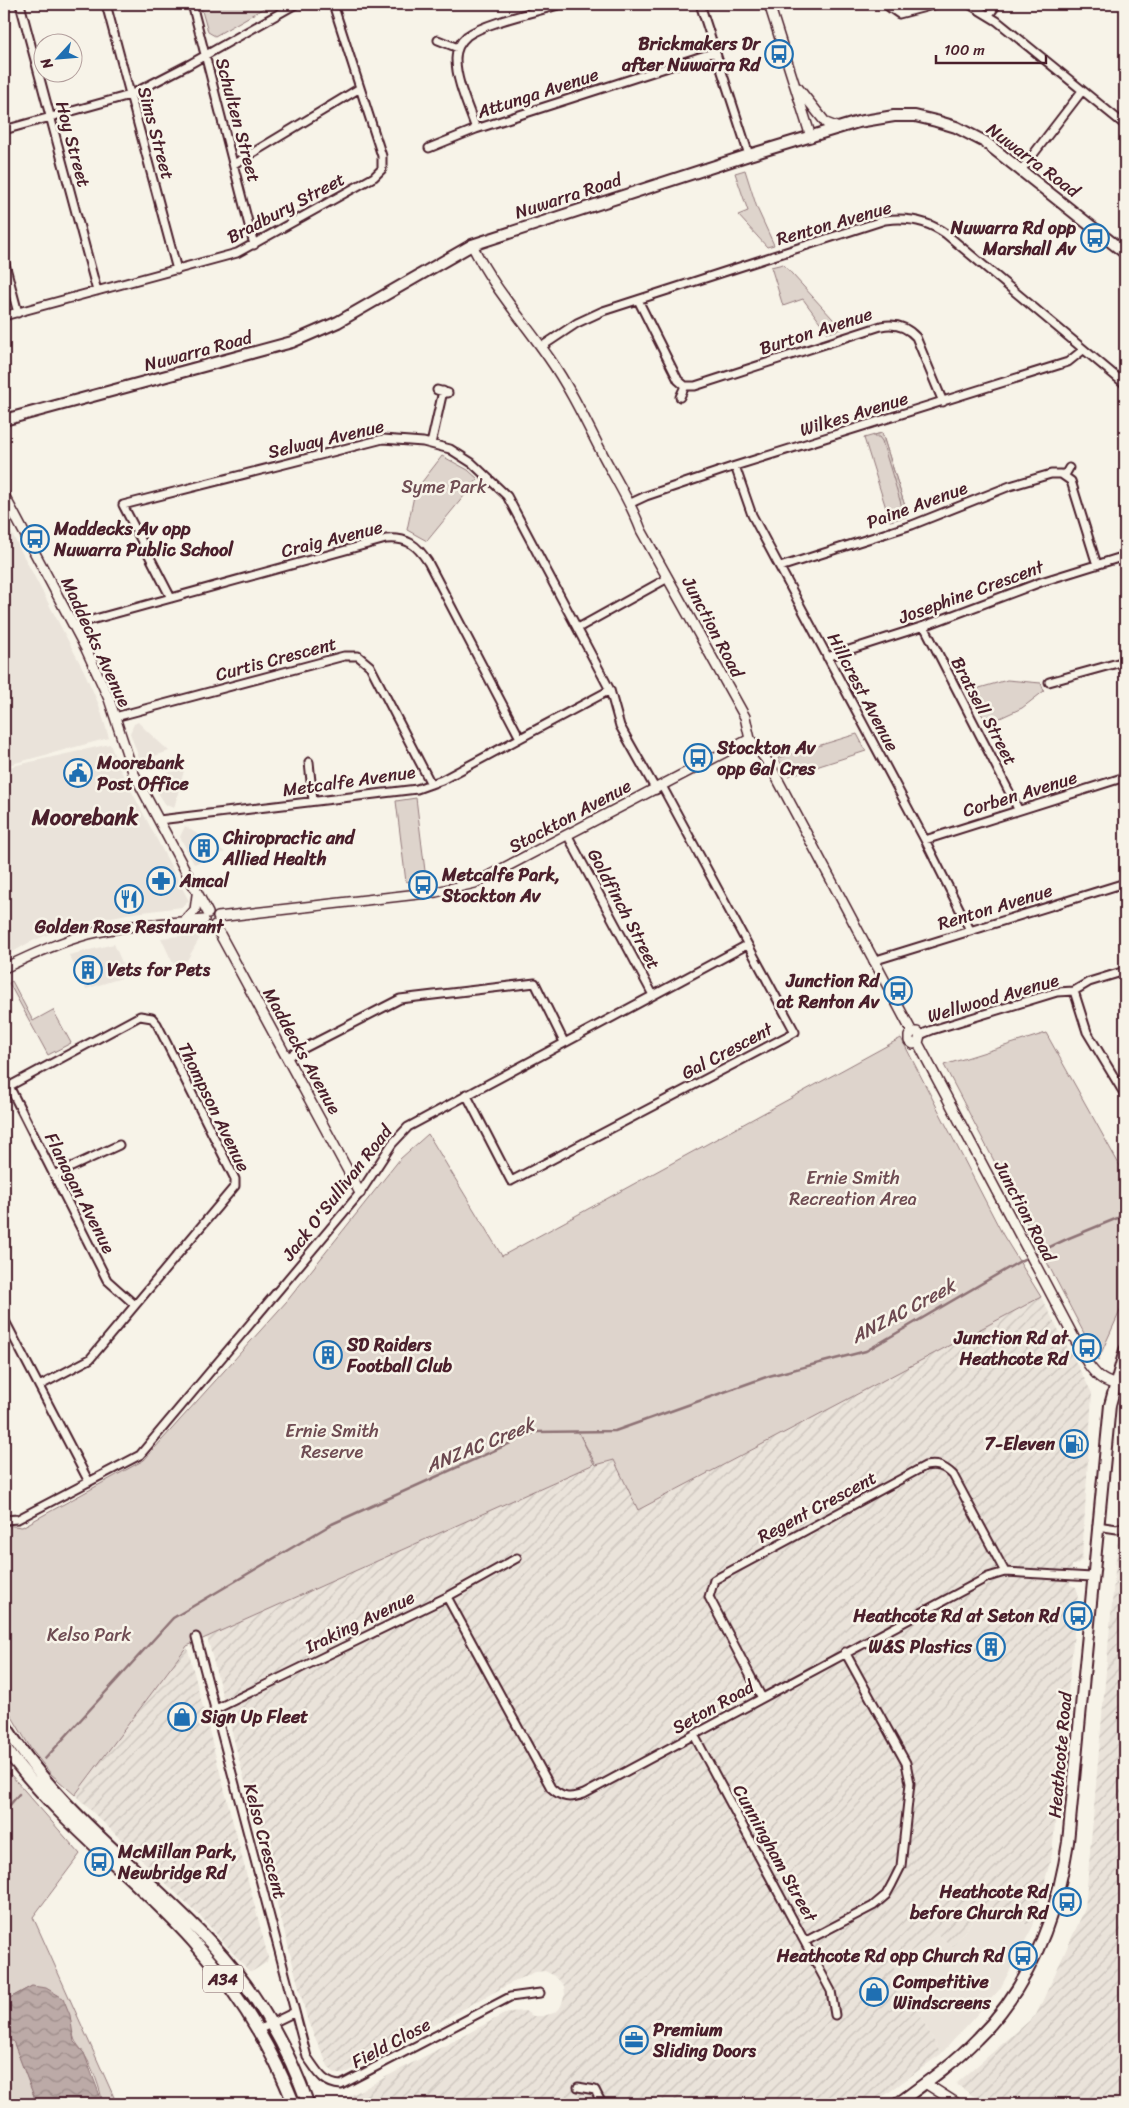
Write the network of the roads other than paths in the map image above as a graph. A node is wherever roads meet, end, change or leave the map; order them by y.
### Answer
1 (20, 4) edge
2 (106, 4) edge
3 (192, 4) edge
4 (296, 4) edge
5 (333, 4) edge
6 (562, 4) edge
7 (700, 4) edge
8 (769, 4) edge
9 (888, 4) edge
10 (937, 4) edge
11 (970, 4) edge
12 (997, 4) edge
13 (989, 15) junction
14 (438, 40) dead end
15 (458, 48) junction
16 (715, 52) junction
17 (205, 56) junction
18 (795, 84) junction
19 (360, 88) junction
20 (1082, 92) junction
21 (130, 95) junction
22 (50, 118) junction
23 (1125, 125) edge
24 (839, 128) junction
25 (476, 129) junction
26 (4, 130) edge
27 (811, 137) junction
28 (429, 148) dead end
29 (749, 155) junction
30 (234, 164) junction
31 (1022, 169) junction
32 (254, 245) junction
33 (472, 245) junction
34 (1125, 253) edge
35 (4, 260) edge
36 (177, 270) junction
37 (96, 291) junction
38 (638, 300) junction
39 (18, 313) junction
40 (4, 316) edge
41 (541, 347) junction
42 (1083, 350) junction
43 (1125, 384) edge
44 (685, 386) junction
45 (442, 391) dead end
46 (680, 397) dead end
47 (943, 402) junction
48 (4, 420) edge
49 (431, 444) junction
50 (735, 466) junction
51 (1070, 468) dead end
52 (1065, 476) junction
53 (4, 495) edge
54 (631, 503) junction
55 (7, 507) edge
56 (1125, 556) edge
57 (1097, 565) junction
58 (780, 567) junction
59 (668, 578) junction
60 (172, 598) junction
61 (72, 625) junction
62 (924, 626) junction
63 (578, 628) junction
64 (827, 657) junction
65 (1125, 661) edge
66 (1049, 682) dead end
67 (610, 690) junction
68 (115, 717) junction
69 (520, 738) junction
70 (750, 739) junction
71 (309, 762) dead end
72 (1125, 777) edge
73 (431, 784) junction
74 (659, 788) junction
75 (313, 801) junction
76 (1018, 809) junction
77 (159, 820) junction
78 (568, 836) junction
79 (925, 840) junction
80 (1125, 883) edge
81 (197, 893) junction
82 (206, 916) junction
83 (217, 921) junction
84 (184, 922) junction
85 (970, 930) junction
86 (747, 945) junction
87 (873, 961) junction
88 (4, 968) edge
89 (1125, 971) edge
90 (1074, 991) junction
91 (653, 995) junction
92 (917, 1037) junction
93 (564, 1042) junction
94 (287, 1058) junction
95 (6, 1087) edge
96 (466, 1094) junction
97 (1125, 1095) edge
98 (118, 1145) dead end
99 (54, 1174) junction
100 (360, 1193) junction
101 (135, 1305) junction
102 (4, 1319) edge
103 (1125, 1350) edge
104 (1114, 1384) junction
105 (39, 1386) junction
106 (89, 1482) junction
107 (4, 1520) edge
108 (1097, 1526) junction
109 (1125, 1526) edge
110 (517, 1558) dead end
111 (1005, 1572) junction
112 (1092, 1577) junction
113 (447, 1597) junction
114 (196, 1637) dead end
115 (845, 1652) junction
116 (762, 1698) junction
117 (214, 1710) junction
118 (4, 1724) edge
119 (694, 1735) junction
120 (4, 1746) edge
121 (24, 1764) junction
122 (44, 1789) junction
123 (806, 1941) junction
124 (540, 1993) dead end
125 (295, 2012) junction
126 (835, 2015) dead end
127 (270, 2023) junction
128 (258, 2030) junction
129 (925, 2083) junction
130 (578, 2087) dead end
131 (294, 2104) edge
132 (308, 2104) edge
133 (602, 2104) edge
134 (897, 2104) edge
135 (958, 2104) edge

1 - 22 street, Hoy Street
2 - 21 street, Sims Street
3 - 17 street, Schulten Street
4 - 17 street
5 - 19 street, Bradbury Street
6 - 15 street
7 - 16 street
8 - 18 street
9 - 10 street
11 - 13 street
12 - 13 street
13 - 20 street
14 - 15 street
15 - 25 street
16 - 25 street, Attunga Avenue
16 - 29 street
17 - 21 street
17 - 30 street, Schulten Street
18 - 24 street
18 - 27 street
19 - 30 street
19 - 32 street, Bradbury Street
20 - 23 street
20 - 31 street
21 - 22 street
21 - 36 street, Sims Street
22 - 26 street
22 - 37 street, Hoy Street
24 - 27 main road, Nuwarra Road
24 - 31 main road, Nuwarra Road
25 - 28 street, Attunga Avenue
27 - 29 main road, Nuwarra Road
29 - 33 main road, Nuwarra Road
30 - 32 street, Schulten Street
31 - 34 main road, Nuwarra Road
32 - 36 street, Bradbury Street
33 - 41 street, Junction Road
33 - 48 main road, Nuwarra Road
35 - 39 street
36 - 37 street, Bradbury Street
37 - 39 street, Bradbury Street
38 - 41 street, Renton Avenue
38 - 42 street, Renton Avenue
38 - 44 street
39 - 40 street, Bradbury Street
41 - 54 street, Junction Road
42 - 43 street, Renton Avenue
42 - 47 street, Wilkes Avenue
44 - 46 street
44 - 47 street, Burton Avenue
45 - 49 street
47 - 50 street, Wilkes Avenue
49 - 60 street, Selway Avenue
49 - 63 street, Selway Avenue
50 - 54 street, Wilkes Avenue
50 - 58 street, Hillcrest Avenue
51 - 52 street
52 - 57 street
52 - 58 street, Paine Avenue
53 - 55 street, Maddecks Avenue
54 - 59 street, Junction Road
55 - 61 street, Maddecks Avenue
56 - 57 street, Josephine Crescent
57 - 62 street, Josephine Crescent
58 - 64 street, Hillcrest Avenue
59 - 63 street
59 - 70 street, Junction Road
60 - 61 street, Craig Avenue
60 - 69 street, Craig Avenue
61 - 68 street, Maddecks Avenue
62 - 64 street, Josephine Crescent
62 - 76 street, Bratsell Street
63 - 67 street, Selway Avenue
64 - 79 street, Hillcrest Avenue
65 - 66 street
67 - 69 street, Metcalfe Avenue
67 - 74 street, Selway Avenue
68 - 73 street, Curtis Crescent
68 - 77 street, Maddecks Avenue
69 - 73 street, Metcalfe Avenue
70 - 74 street, Stockton Avenue
70 - 87 street, Junction Road
71 - 75 street
72 - 76 street, Corben Avenue
73 - 75 street, Metcalfe Avenue
74 - 78 street, Stockton Avenue
74 - 86 street, Gal Crescent
75 - 77 street, Metcalfe Avenue
76 - 79 street, Corben Avenue
77 - 81 street, Maddecks Avenue
78 - 83 street, Stockton Avenue
78 - 91 street, Goldfinch Street
79 - 85 street, Hillcrest Avenue
80 - 85 street, Renton Avenue
81 - 82 street, Maddecks Avenue
81 - 84 street
82 - 83 street
82 - 84 street
83 - 94 street, Maddecks Avenue
84 - 88 street
85 - 87 street, Renton Avenue
86 - 91 street, Jack O'Sullivan Road
86 - 96 street, Gal Crescent
87 - 92 street, Junction Road
89 - 90 street, Wellwood Avenue
90 - 92 street, Wellwood Avenue
90 - 97 street, Wellwood Avenue
91 - 93 street, Jack O'Sullivan Road
92 - 104 street, Junction Road
93 - 94 street
93 - 96 street, Jack O'Sullivan Road
94 - 100 street, Maddecks Avenue
95 - 99 street, Flanagan Avenue
95 - 101 street, Thompson Avenue
96 - 100 street, Jack O'Sullivan Road
98 - 99 street
99 - 101 street, Flanagan Avenue
100 - 106 street, Jack O'Sullivan Road
101 - 105 street, Thompson Avenue
102 - 105 street
103 - 104 main road, Heathcote Road
104 - 108 main road, Heathcote Road
105 - 106 street
106 - 107 street, Jack O'Sullivan Road
108 - 109 street
108 - 112 main road, Heathcote Road
110 - 113 street, Iraking Avenue
111 - 112 street, Seton Road
111 - 115 street, Seton Road
111 - 116 street, Regent Crescent
112 - 129 main road, Heathcote Road
113 - 117 street, Iraking Avenue
113 - 119 street, Seton Road
114 - 117 street, Kelso Crescent
115 - 116 street, Seton Road
115 - 123 street
116 - 119 street, Seton Road
117 - 125 street, Kelso Crescent
118 - 121 highway, A34
119 - 123 street, Cunningham Street
120 - 121 highway, A34
121 - 122 highway, A34
122 - 127 highway, A34
122 - 128 highway, A34
123 - 126 street, Cunningham Street
124 - 125 street, Field Close
125 - 127 street
127 - 128 street
127 - 132 highway, A34
128 - 131 highway, A34
129 - 134 main road, Heathcote Road
129 - 135 street
130 - 133 street

